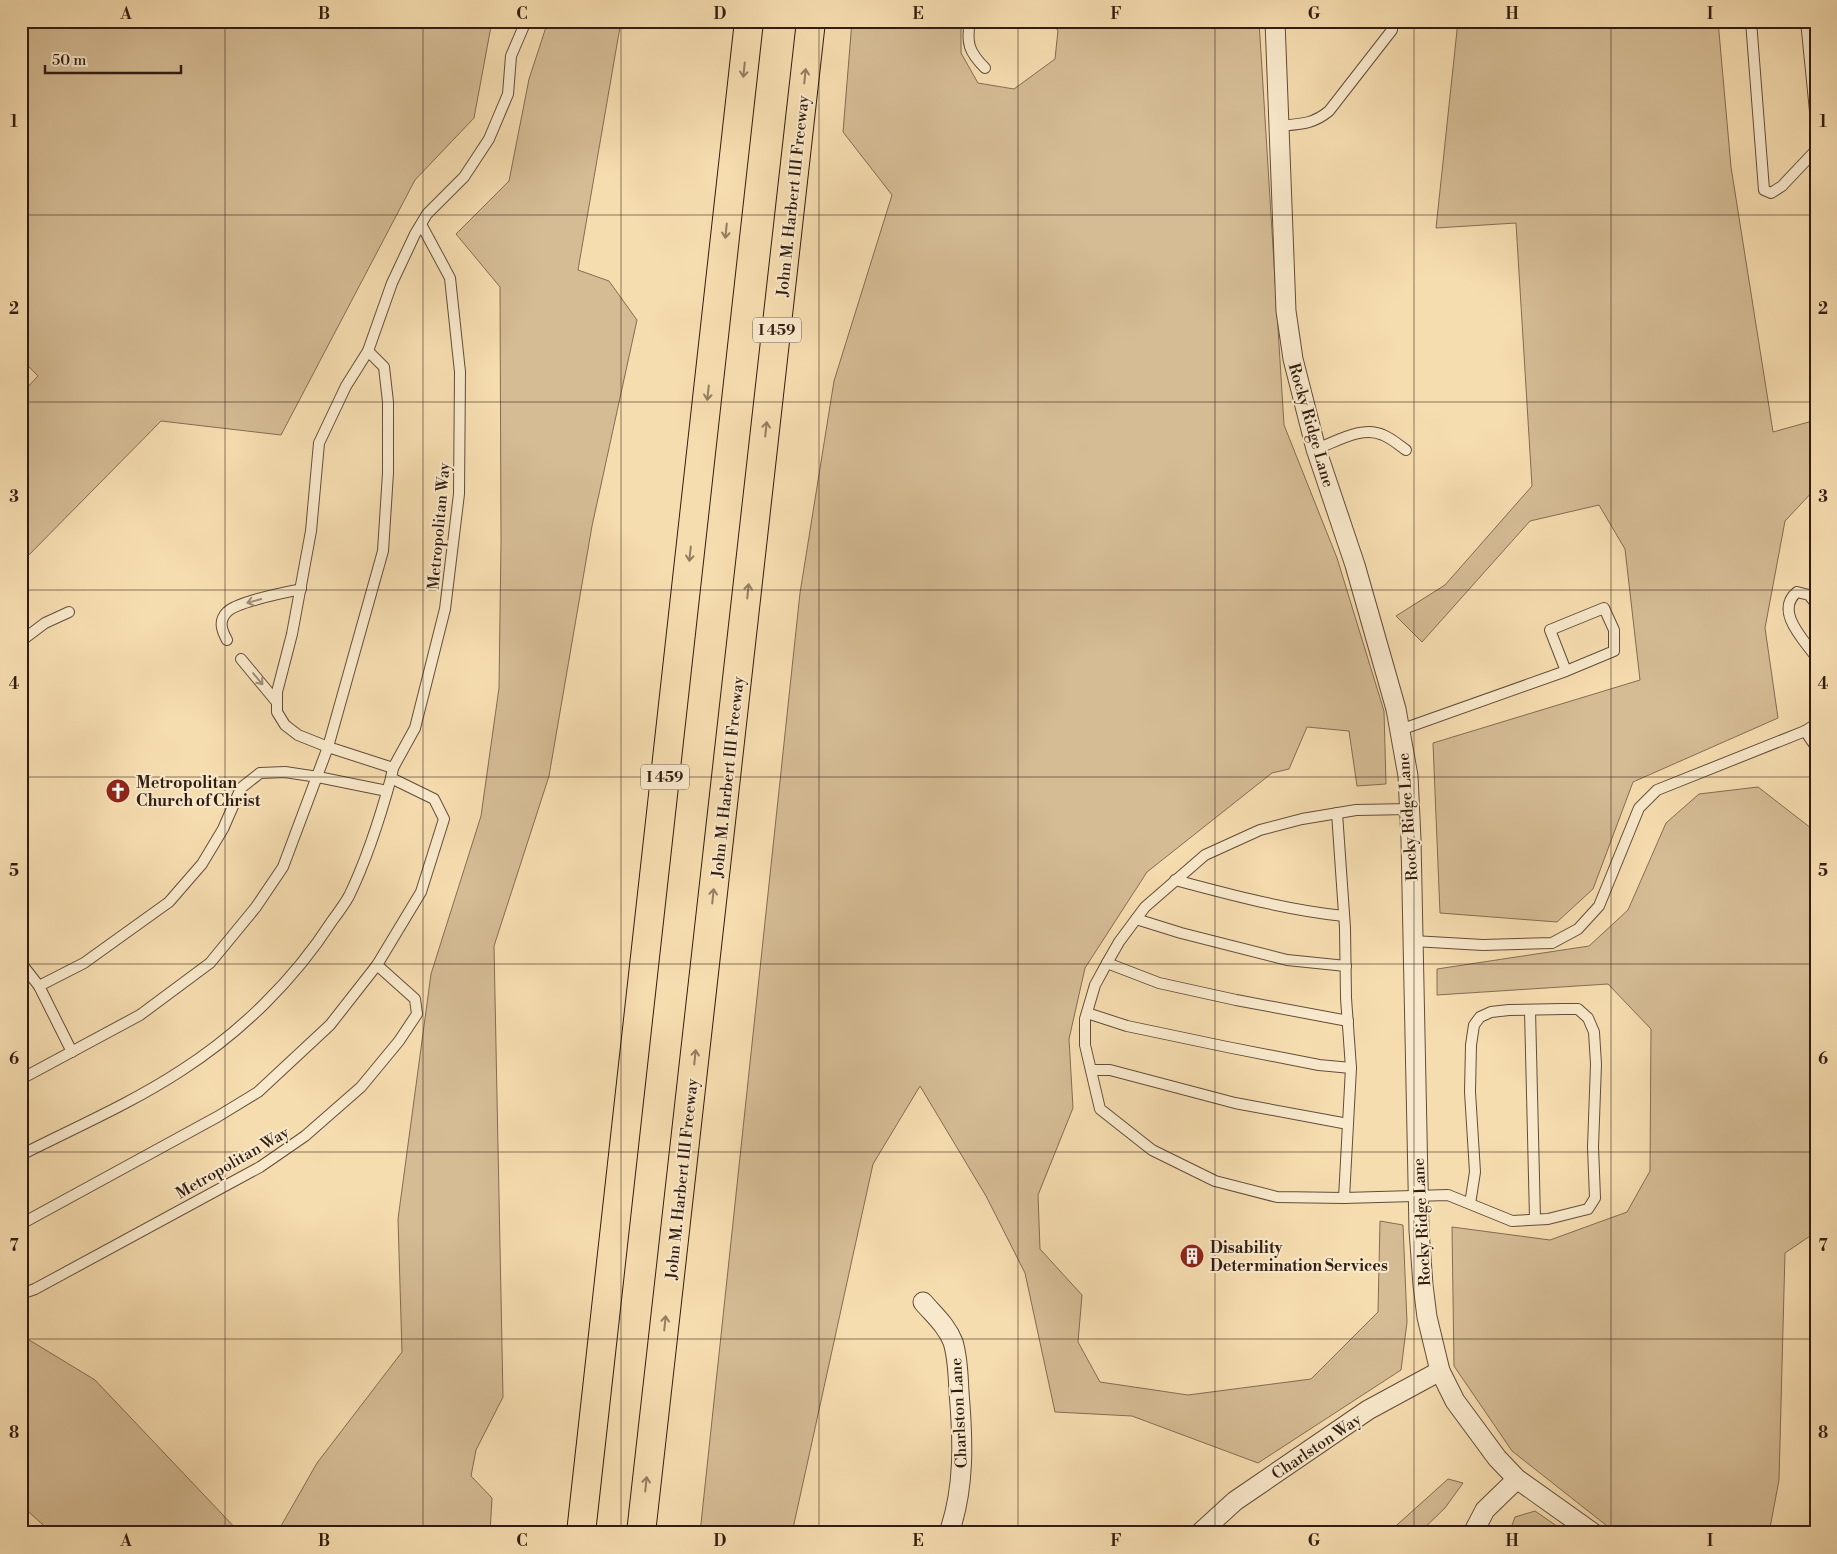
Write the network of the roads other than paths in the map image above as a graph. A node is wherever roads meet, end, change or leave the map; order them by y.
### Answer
1 (526, 21) edge
2 (749, 21) edge
3 (812, 21) edge
4 (970, 21) edge
5 (1275, 21) edge
6 (1392, 21) edge
7 (1751, 21) edge
8 (1806, 21) edge
9 (985, 68) dead end
10 (1816, 121) edge
11 (1278, 126) junction
12 (1816, 150) edge
13 (421, 224) junction
14 (368, 351) junction
15 (1316, 450) junction
16 (1406, 450) dead end
17 (301, 589) junction
18 (1816, 604) edge
19 (69, 612) dead end
20 (227, 640) dead end
21 (21, 641) edge
22 (1816, 657) edge
23 (241, 659) dead end
24 (1566, 671) junction
25 (275, 700) junction
26 (1816, 724) edge
27 (1400, 730) junction
28 (1806, 731) junction
29 (328, 747) junction
30 (1816, 747) edge
31 (392, 773) junction
32 (318, 777) junction
33 (387, 791) junction
34 (1410, 809) junction
35 (1337, 813) junction
36 (1175, 880) junction
37 (1344, 916) junction
38 (1136, 919) junction
39 (1413, 941) junction
40 (21, 963) edge
41 (1107, 963) junction
42 (377, 965) junction
43 (1346, 966) junction
44 (38, 986) junction
45 (1530, 1010) junction
46 (1087, 1013) junction
47 (1348, 1021) junction
48 (72, 1052) junction
49 (1352, 1068) junction
50 (1091, 1070) junction
51 (21, 1080) edge
52 (1348, 1124) junction
53 (21, 1155) edge
54 (1418, 1197) junction
55 (1344, 1198) junction
56 (1470, 1204) junction
57 (1535, 1219) junction
58 (21, 1224) edge
59 (21, 1294) edge
60 (923, 1302) dead end
61 (1440, 1371) junction
62 (1517, 1479) junction
63 (581, 1533) edge
64 (641, 1533) edge
65 (949, 1533) edge
66 (1200, 1533) edge
67 (1473, 1533) edge
68 (1593, 1533) edge

1 - 13 lane
2 -> 63 highway, I 459
64 -> 3 highway, John M. Harbert III Freeway / I 459
4 - 9 lane
5 - 11 street, Rocky Ridge Lane
6 - 11 lane
7 - 12 lane
8 - 10 lane
11 - 15 street, Rocky Ridge Lane
13 - 14 lane
13 - 31 lane, Metropolitan Way
14 - 17 lane
14 - 29 lane
15 - 16 lane
15 - 27 street, Rocky Ridge Lane
17 -> 20 lane
17 - 25 lane
18 - 22 lane
19 - 21 lane
23 -> 25 lane
24 - 24 lane
24 - 27 lane
25 - 29 lane
26 - 28 lane
27 - 34 street, Rocky Ridge Lane
28 - 30 lane
28 - 39 lane
29 - 31 lane
29 - 32 lane
31 - 33 lane, Metropolitan Way
31 - 42 lane
32 - 33 lane
32 - 44 lane
32 - 48 lane
33 - 53 lane, Metropolitan Way
34 - 35 lane
34 - 39 street, Rocky Ridge Lane
35 - 36 lane
35 - 37 lane
36 - 37 lane
36 - 38 lane
37 - 43 lane
38 - 41 lane
38 - 43 lane
39 - 54 street, Rocky Ridge Lane
40 - 44 lane
41 - 46 lane
41 - 47 lane
42 - 58 lane
42 - 59 lane, Metropolitan Way
43 - 47 lane
44 - 48 lane
45 - 56 lane
45 - 57 lane
45 - 57 lane
46 - 49 lane
46 - 50 lane
47 - 49 lane
48 - 51 lane
49 - 52 lane
50 - 52 lane
50 - 55 lane
52 - 55 lane
54 - 55 lane
54 - 56 lane
54 - 61 street, Rocky Ridge Lane
56 - 57 lane
60 - 65 street, Charlston Lane
61 - 62 street, Rocky Ridge Lane
61 - 66 street, Charlston Way
62 - 67 street
62 - 68 street, Rocky Ridge Lane

